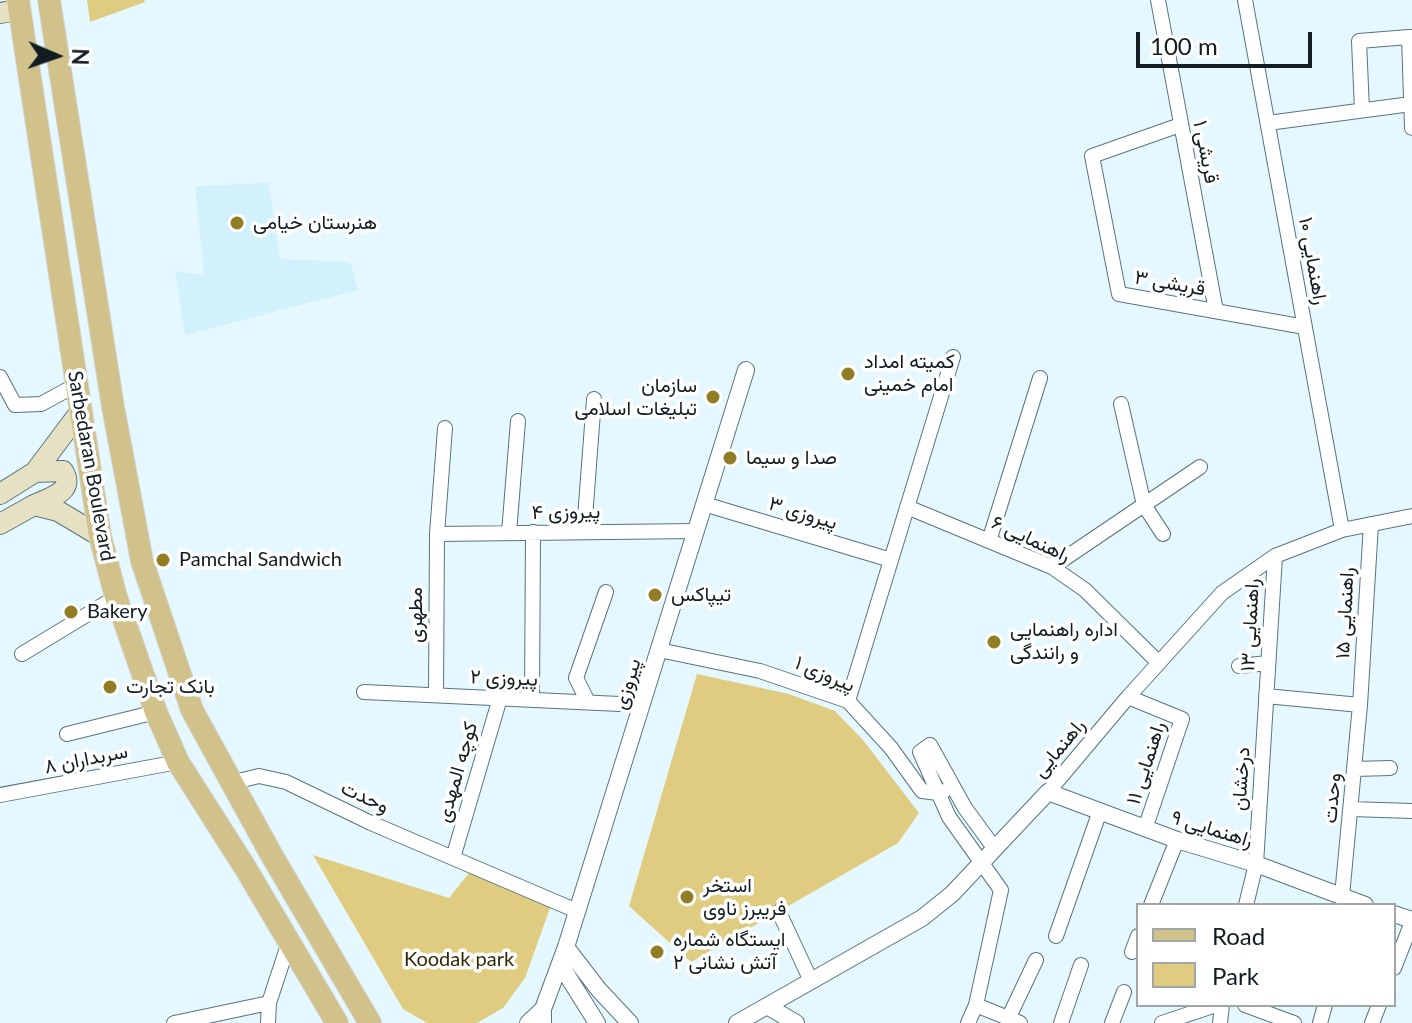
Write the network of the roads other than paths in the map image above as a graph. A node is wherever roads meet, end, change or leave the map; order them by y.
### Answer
1 (49, 0) edge
2 (1158, 0) edge
3 (1245, 0) edge
4 (12, 8) edge
5 (1410, 37) edge
6 (1411, 104) edge
7 (1362, 110) junction
8 (1268, 123) junction
9 (1180, 125) junction
10 (1412, 128) edge
11 (79, 194) junction
12 (46, 199) junction
13 (1216, 311) junction
14 (1305, 327) junction
15 (953, 357) dead end
16 (746, 370) dead end
17 (0, 377) edge
18 (1040, 378) dead end
19 (76, 385) junction
20 (594, 399) dead end
21 (1121, 404) dead end
22 (80, 412) junction
23 (518, 421) dead end
24 (445, 428) dead end
25 (1200, 467) dead end
26 (35, 472) junction
27 (0, 494) edge
28 (704, 504) junction
29 (34, 505) junction
30 (1144, 505) junction
31 (907, 507) junction
32 (1412, 516) edge
33 (0, 524) edge
34 (1371, 524) junction
35 (1342, 530) junction
36 (584, 531) junction
37 (696, 531) junction
38 (533, 532) junction
39 (509, 533) junction
40 (437, 534) junction
41 (1163, 534) dead end
42 (100, 536) junction
43 (989, 541) junction
44 (1275, 556) junction
45 (891, 560) junction
46 (1052, 567) junction
47 (606, 592) dead end
48 (116, 597) junction
49 (659, 650) junction
50 (22, 654) dead end
51 (1159, 663) junction
52 (1268, 663) junction
53 (1239, 666) dead end
54 (364, 692) dead end
55 (436, 695) junction
56 (1266, 696) junction
57 (1128, 697) junction
58 (500, 698) junction
59 (532, 699) junction
60 (848, 701) junction
61 (588, 702) junction
62 (641, 705) junction
63 (1360, 705) junction
64 (156, 712) junction
65 (67, 734) dead end
66 (178, 762) junction
67 (1390, 768) dead end
68 (1355, 769) junction
69 (230, 783) junction
70 (953, 786) junction
71 (1048, 792) junction
72 (938, 793) junction
73 (0, 795) edge
74 (1351, 809) junction
75 (1100, 811) junction
76 (1412, 811) edge
77 (1145, 829) junction
78 (1177, 840) junction
79 (995, 849) junction
80 (271, 854) junction
81 (453, 858) junction
82 (1256, 864) junction
83 (980, 865) junction
84 (246, 869) junction
85 (1354, 902) edge
86 (1152, 903) edge
87 (1246, 903) edge
88 (577, 911) junction
89 (779, 912) dead end
90 (1412, 921) edge
91 (1056, 936) dead end
92 (1136, 941) edge
93 (289, 942) junction
94 (566, 947) junction
95 (1132, 952) dead end
96 (1036, 960) dead end
97 (1396, 963) edge
98 (560, 964) junction
99 (1081, 965) dead end
100 (811, 981) junction
101 (1124, 992) dead end
102 (269, 1003) junction
103 (976, 1005) junction
104 (767, 1006) junction
105 (1213, 1007) edge
106 (1250, 1007) edge
107 (543, 1016) edge
108 (1014, 1021) edge
109 (174, 1023) edge
110 (268, 1023) edge
111 (337, 1023) edge
112 (370, 1023) edge
113 (528, 1023) edge
114 (597, 1023) edge
115 (630, 1023) edge
116 (737, 1023) edge
117 (796, 1023) edge
118 (968, 1023) edge
119 (1061, 1023) edge
120 (1112, 1023) edge
121 (1162, 1023) edge
122 (1294, 1023) edge

1 - 11 main road, Sarbedaran Boulevard
2 - 9 street, قریشی ۱
3 - 8 street, راهنمایی ۱۰
4 - 12 main road, Sarbedaran Boulevard
5 - 6 street
5 - 7 street
6 - 7 street
6 - 10 street
7 - 8 street
8 - 14 street, راهنمایی ۱۰
9 - 13 street, قریشی ۱
9 - 13 street, قریشی ۳
11 - 12 main road
11 - 69 main road, Sarbedaran Boulevard
12 - 19 main road, Sarbedaran Boulevard
13 - 14 street, قریشی ۳
14 - 35 street, راهنمایی ۱۰
15 - 31 street
16 - 28 street, پیروزی
17 - 19 street
18 - 43 street
19 - 22 main road, Sarbedaran Boulevard
20 - 36 street
21 - 30 street
22 - 26 main road
22 - 42 main road, Sarbedaran Boulevard
23 - 39 street
24 - 40 street, مطهری
25 - 30 street
26 - 27 main road
26 - 29 main road
28 - 37 street, پیروزی
28 - 45 street, پیروزی ۳
29 - 33 main road
29 - 42 main road
30 - 41 street
30 - 46 street
31 - 43 street, راهنمایی ۶
31 - 45 street
32 - 34 street, راهنمایی
34 - 35 street, راهنمایی
34 - 63 street, راهنمایی ۱۵
35 - 44 street, راهنمایی
36 - 37 street, پیروزی ۴
36 - 38 street, پیروزی ۴
37 - 49 street, پیروزی
38 - 39 street, پیروزی ۴
38 - 59 street
39 - 40 street, پیروزی ۴
40 - 55 street, مطهری
42 - 48 main road, Sarbedaran Boulevard
43 - 46 street, راهنمایی ۶
44 - 51 street, راهنمایی
44 - 52 street, راهنمایی ۱۳
45 - 60 street
46 - 51 street, راهنمایی ۶
47 - 61 street
48 - 50 street
48 - 64 main road, Sarbedaran Boulevard
49 - 60 street, پیروزی ۱
49 - 62 street, پیروزی
51 - 57 street, راهنمایی
52 - 53 street
52 - 56 street, راهنمایی ۱۳
54 - 55 street, پیروزی ۲
55 - 58 street, پیروزی ۲
56 - 63 street
56 - 82 street, درخشان
57 - 71 street, راهنمایی
57 - 77 street, راهنمایی ۱۱
58 - 59 street, پیروزی ۲
58 - 81 street, کوچه المهدی
59 - 61 street, پیروزی ۲
60 - 72 street, پیروزی ۱
61 - 62 street, پیروزی ۲
62 - 88 street, پیروزی
63 - 68 street, وحدت
64 - 65 street
64 - 66 main road, Sarbedaran Boulevard
66 - 73 street, سربداران ۸
66 - 84 main road, Sarbedaran Boulevard
67 - 68 street
68 - 74 street, وحدت
69 - 80 main road, Sarbedaran Boulevard
69 - 81 street, وحدت
70 - 72 street
70 - 72 street
70 - 79 street
71 - 75 street, راهنمایی ۹
71 - 79 street, راهنمایی
72 - 83 street
74 - 76 street
74 - 85 street, وحدت
75 - 77 street, راهنمایی ۹
75 - 91 street
77 - 78 street, راهنمایی ۹
78 - 82 street, راهنمایی ۹
78 - 86 street
79 - 83 street, راهنمایی
80 - 84 main road
80 - 112 main road, Sarbedaran Boulevard
81 - 88 street, وحدت
82 - 85 street, راهنمایی ۹
82 - 87 street, درخشان
83 - 100 street, راهنمایی
83 - 103 street
84 - 93 main road, Sarbedaran Boulevard
88 - 94 street, پیروزی
89 - 100 street
90 - 97 street
92 - 95 street
93 - 102 street
93 - 111 main road, Sarbedaran Boulevard
94 - 98 street, پیروزی
94 - 115 street
96 - 108 street
98 - 107 street, پیروزی
98 - 114 street
99 - 119 street
100 - 104 street, راهنمایی
101 - 120 street
102 - 109 street
102 - 110 street
103 - 108 street
103 - 118 street
104 - 116 street, راهنمایی
104 - 117 street
105 - 121 street
106 - 122 street
107 - 113 street

